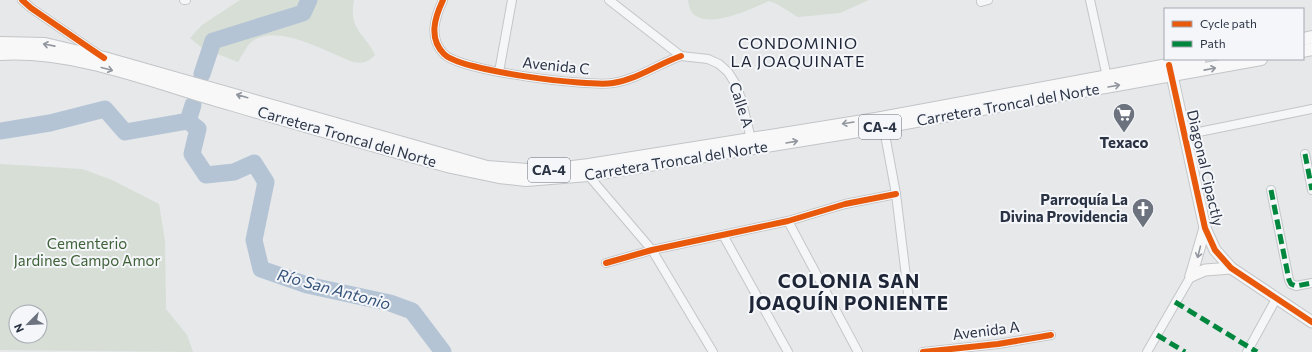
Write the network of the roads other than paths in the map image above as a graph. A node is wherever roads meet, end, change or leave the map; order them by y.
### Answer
1 (22, 0) edge
2 (443, 0) edge
3 (512, 0) edge
4 (609, 0) edge
5 (1090, 0) edge
6 (0, 43) edge
7 (0, 54) edge
8 (681, 56) junction
9 (104, 58) junction
10 (1198, 60) edge
11 (1254, 60) edge
12 (1171, 71) junction
13 (499, 72) junction
14 (1107, 77) junction
15 (1312, 109) edge
16 (882, 122) junction
17 (1184, 135) junction
18 (751, 139) junction
19 (1305, 154) dead end
20 (588, 175) junction
21 (1271, 190) dead end
22 (1312, 190) edge
23 (896, 194) junction
24 (788, 221) junction
25 (1205, 228) junction
26 (723, 235) junction
27 (652, 250) junction
28 (606, 263) dead end
29 (1231, 268) junction
30 (1191, 276) junction
31 (1312, 283) edge
32 (1276, 299) junction
33 (909, 301) dead end
34 (1312, 322) edge
35 (1051, 335) dead end
36 (713, 352) edge
37 (788, 352) edge
38 (858, 352) edge
39 (923, 352) edge
40 (1147, 352) edge
41 (1247, 352) edge

1 - 9 street
2 - 13 street, Avenida C
3 - 13 street
4 - 8 street
5 - 14 street
9 -> 6 main road, Carretera Troncal del Norte / CA-4
7 -> 20 main road, Carretera Troncal del Norte / CA-4
8 - 13 street, Avenida C
8 - 18 street, Calle A
18 -> 9 main road, Carretera Troncal del Norte / CA-4
10 - 12 main road, CA-4
12 -> 11 main road, CA-4
12 - 14 main road, Carretera Troncal del Norte / CA-4
16 -> 12 main road, Carretera Troncal del Norte / CA-4
12 - 17 street, Diagonal Cipactly
14 - 16 main road, Carretera Troncal del Norte / CA-4
15 - 17 street
16 -> 18 main road, Carretera Troncal del Norte / CA-4
20 -> 16 main road, Carretera Troncal del Norte / CA-4
16 - 23 street
17 - 25 street, Diagonal Cipactly
19 - 22 street
20 - 27 street
21 - 31 street
23 - 24 street
23 - 33 street
24 - 26 street
24 - 38 street
25 - 29 street, Diagonal Cipactly
25 -> 30 street
26 - 27 street
26 - 37 street
27 - 28 street
27 - 36 street
29 - 30 street
29 - 32 street, Diagonal Cipactly
30 - 40 street
32 - 34 street, Diagonal Cipactly
32 - 41 street
35 - 39 street, Avenida A

